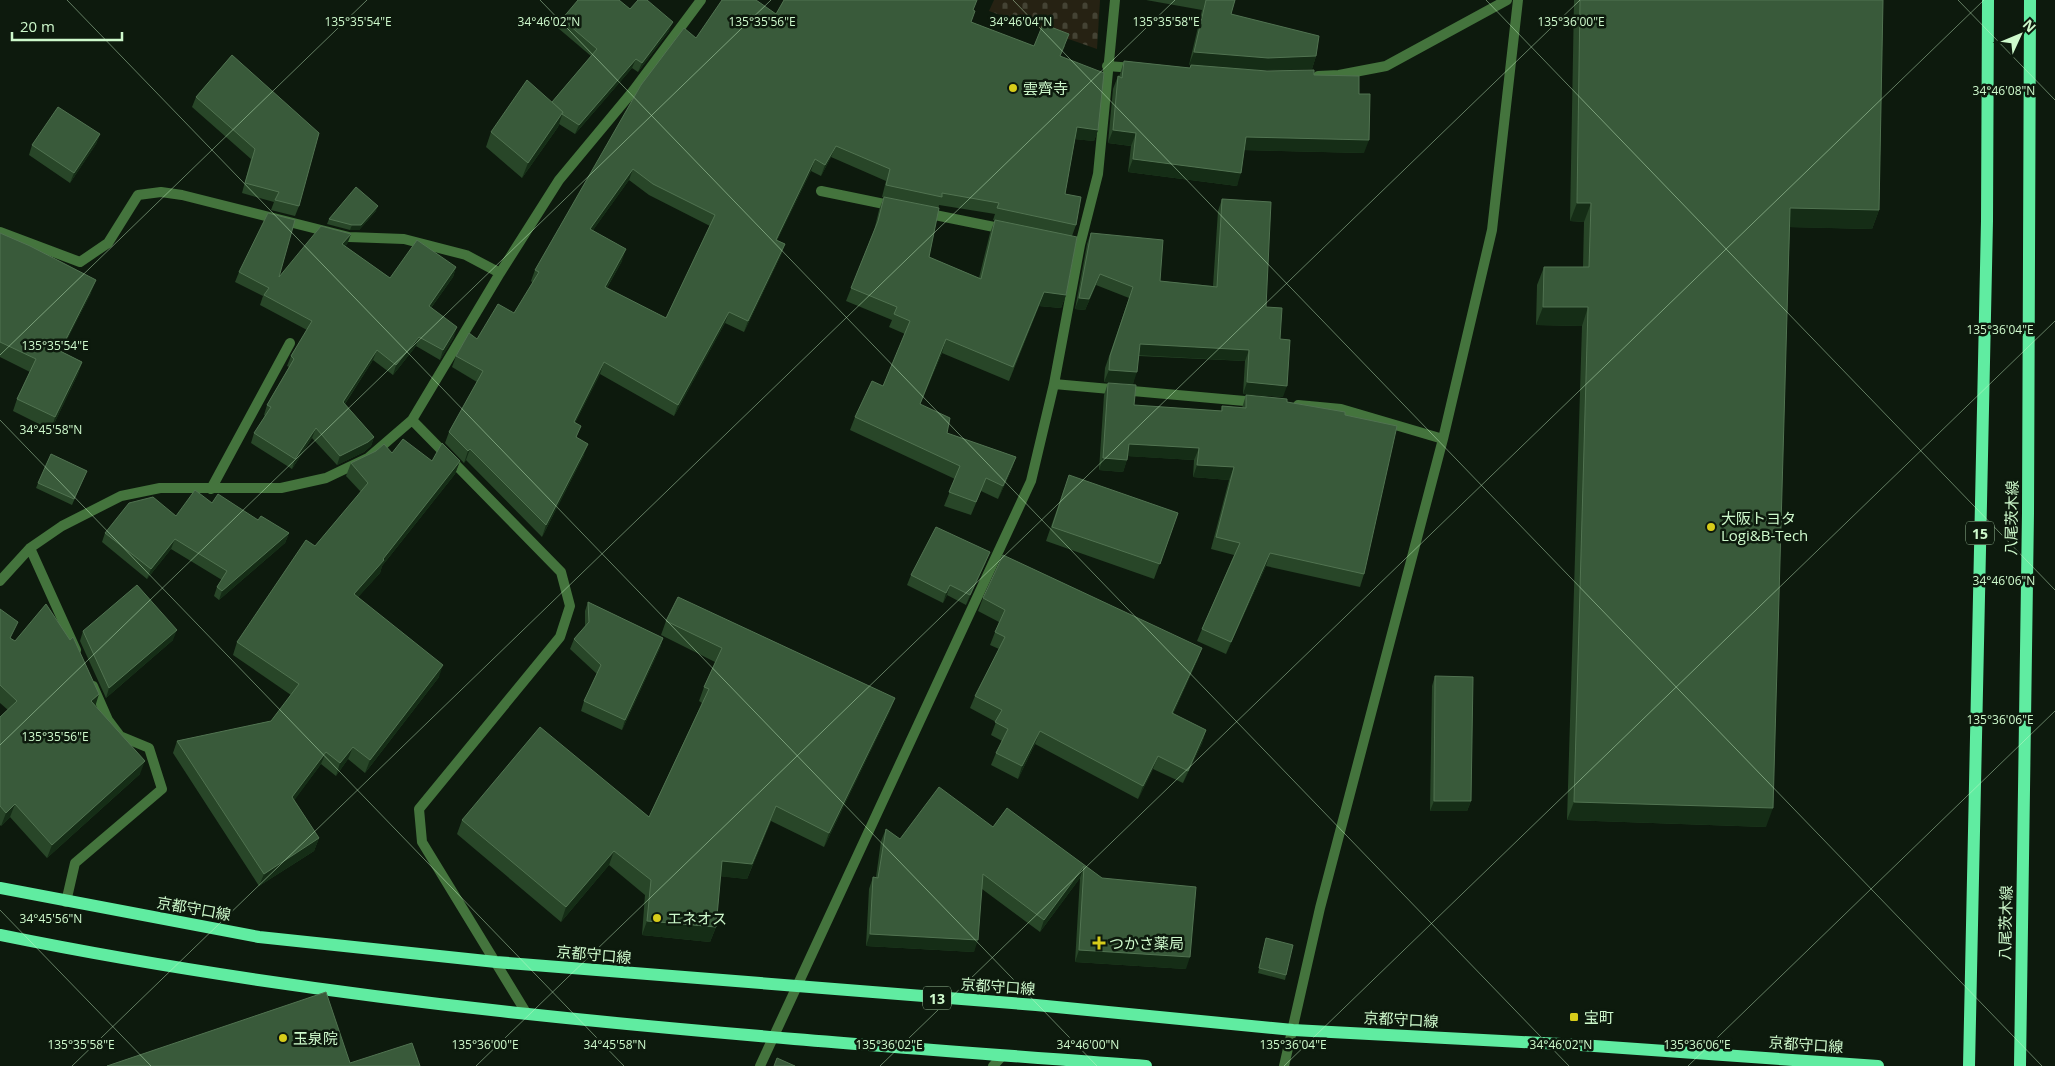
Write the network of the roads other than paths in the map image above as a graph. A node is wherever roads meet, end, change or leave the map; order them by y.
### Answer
1 (701, 0) edge
2 (1115, 0) edge
3 (1507, 0) edge
4 (1518, 0) edge
5 (1988, 0) edge
6 (2030, 0) edge
7 (1107, 66) junction
8 (1146, 69) edge
9 (1310, 76) edge
10 (822, 191) dead end
11 (1013, 231) edge
12 (0, 232) edge
13 (500, 273) junction
14 (290, 343) dead end
15 (1054, 384) junction
16 (1272, 403) edge
17 (1291, 405) edge
18 (412, 420) junction
19 (1443, 439) junction
20 (211, 489) junction
21 (30, 548) junction
22 (0, 581) edge
23 (80, 657) edge
24 (88, 675) edge
25 (0, 888) edge
26 (66, 902) junction
27 (0, 935) edge
28 (496, 962) junction
29 (797, 988) junction
30 (527, 1014) junction
31 (1293, 1030) junction
32 (774, 1036) junction
33 (1003, 1055) junction
34 (760, 1066) edge
35 (992, 1066) edge
36 (1146, 1066) edge
37 (1284, 1066) edge
38 (1878, 1066) edge
39 (1969, 1066) edge
40 (2020, 1066) edge

1 - 13 street
2 - 7 street
3 - 9 street
4 - 19 street
5 - 39 main road, 15
6 - 40 main road, 八尾茨木線
7 - 8 street
7 - 15 street
10 - 11 street
12 - 13 street
13 - 18 street
14 - 20 street
15 - 16 street
15 - 29 street
17 - 19 street
18 - 20 street
18 - 28 street
19 - 31 street
20 - 21 street
21 - 22 street
21 - 23 street
24 - 26 street
25 - 26 main road, 京都守口線 / 13
26 - 28 main road, 京都守口線 / 13
27 - 30 main road
28 - 29 main road, 京都守口線 / 13
28 - 30 street
29 - 31 main road, 京都守口線 / 13
29 - 32 street
30 - 32 main road
31 - 37 street
31 - 38 main road, 京都守口線 / 13
32 - 33 main road
32 - 34 street
33 - 35 street
33 - 36 main road

